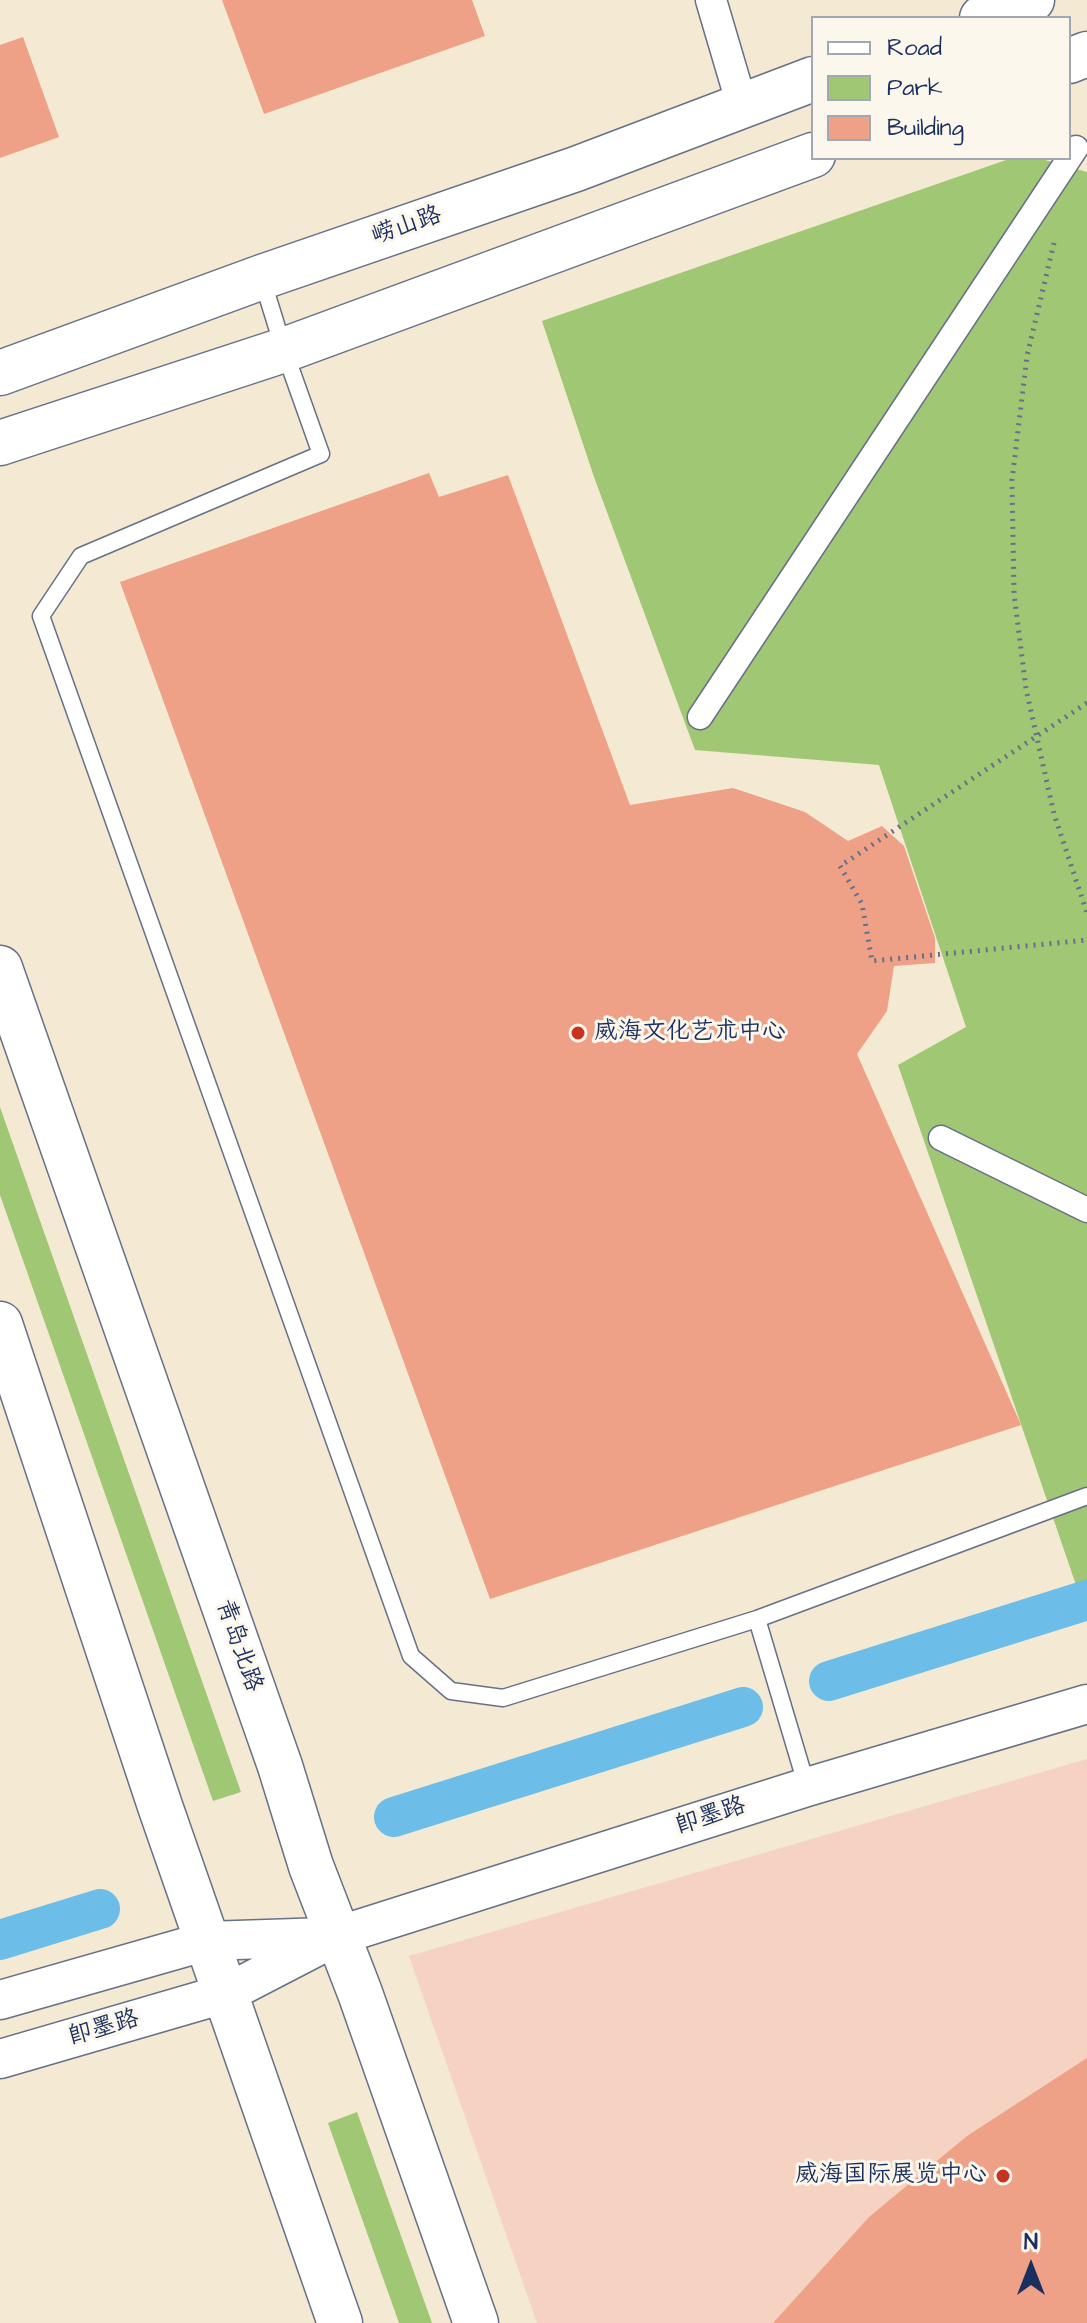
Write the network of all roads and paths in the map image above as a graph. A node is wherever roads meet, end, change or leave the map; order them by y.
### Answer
1 (711, 0) edge
2 (1032, 0) edge
3 (988, 16) edge
4 (811, 80) edge
5 (742, 105) junction
6 (1076, 148) dead end
7 (811, 156) edge
8 (1071, 156) edge
9 (1068, 160) edge
10 (1055, 237) dead end
11 (262, 277) junction
12 (284, 350) junction
13 (0, 373) edge
14 (0, 443) edge
15 (1087, 703) edge
16 (700, 717) dead end
17 (1087, 913) edge
18 (1087, 940) edge
19 (0, 968) edge
20 (941, 1138) dead end
21 (1087, 1210) edge
22 (0, 1324) edge
23 (1087, 1496) edge
24 (757, 1619) junction
25 (1087, 1704) edge
26 (807, 1787) junction
27 (337, 1936) junction
28 (207, 1941) junction
29 (227, 1993) junction
30 (0, 2000) edge
31 (0, 2059) edge
32 (340, 2323) edge
33 (476, 2323) edge

1 - 5 street
2 - 3 main road
4 - 5 main road, 崂山路
5 - 11 main road, 崂山路
6 - 8 street
7 - 12 main road
9 - 16 street
10 - 17 path
11 - 12 lane
11 - 13 main road, 崂山路
12 - 14 main road
12 - 24 lane
15 - 18 path, bridge
19 - 27 main road, 青岛北路
20 - 21 street
22 - 28 main road
23 - 24 lane
24 - 26 lane
25 - 26 street, 即墨路
26 - 27 street, 即墨路
27 - 28 street, 即墨路
27 - 29 street, 即墨路
27 - 33 main road, 青岛北路
28 - 29 main road
28 - 30 street, 即墨路
29 - 31 street, 即墨路
29 - 32 main road

